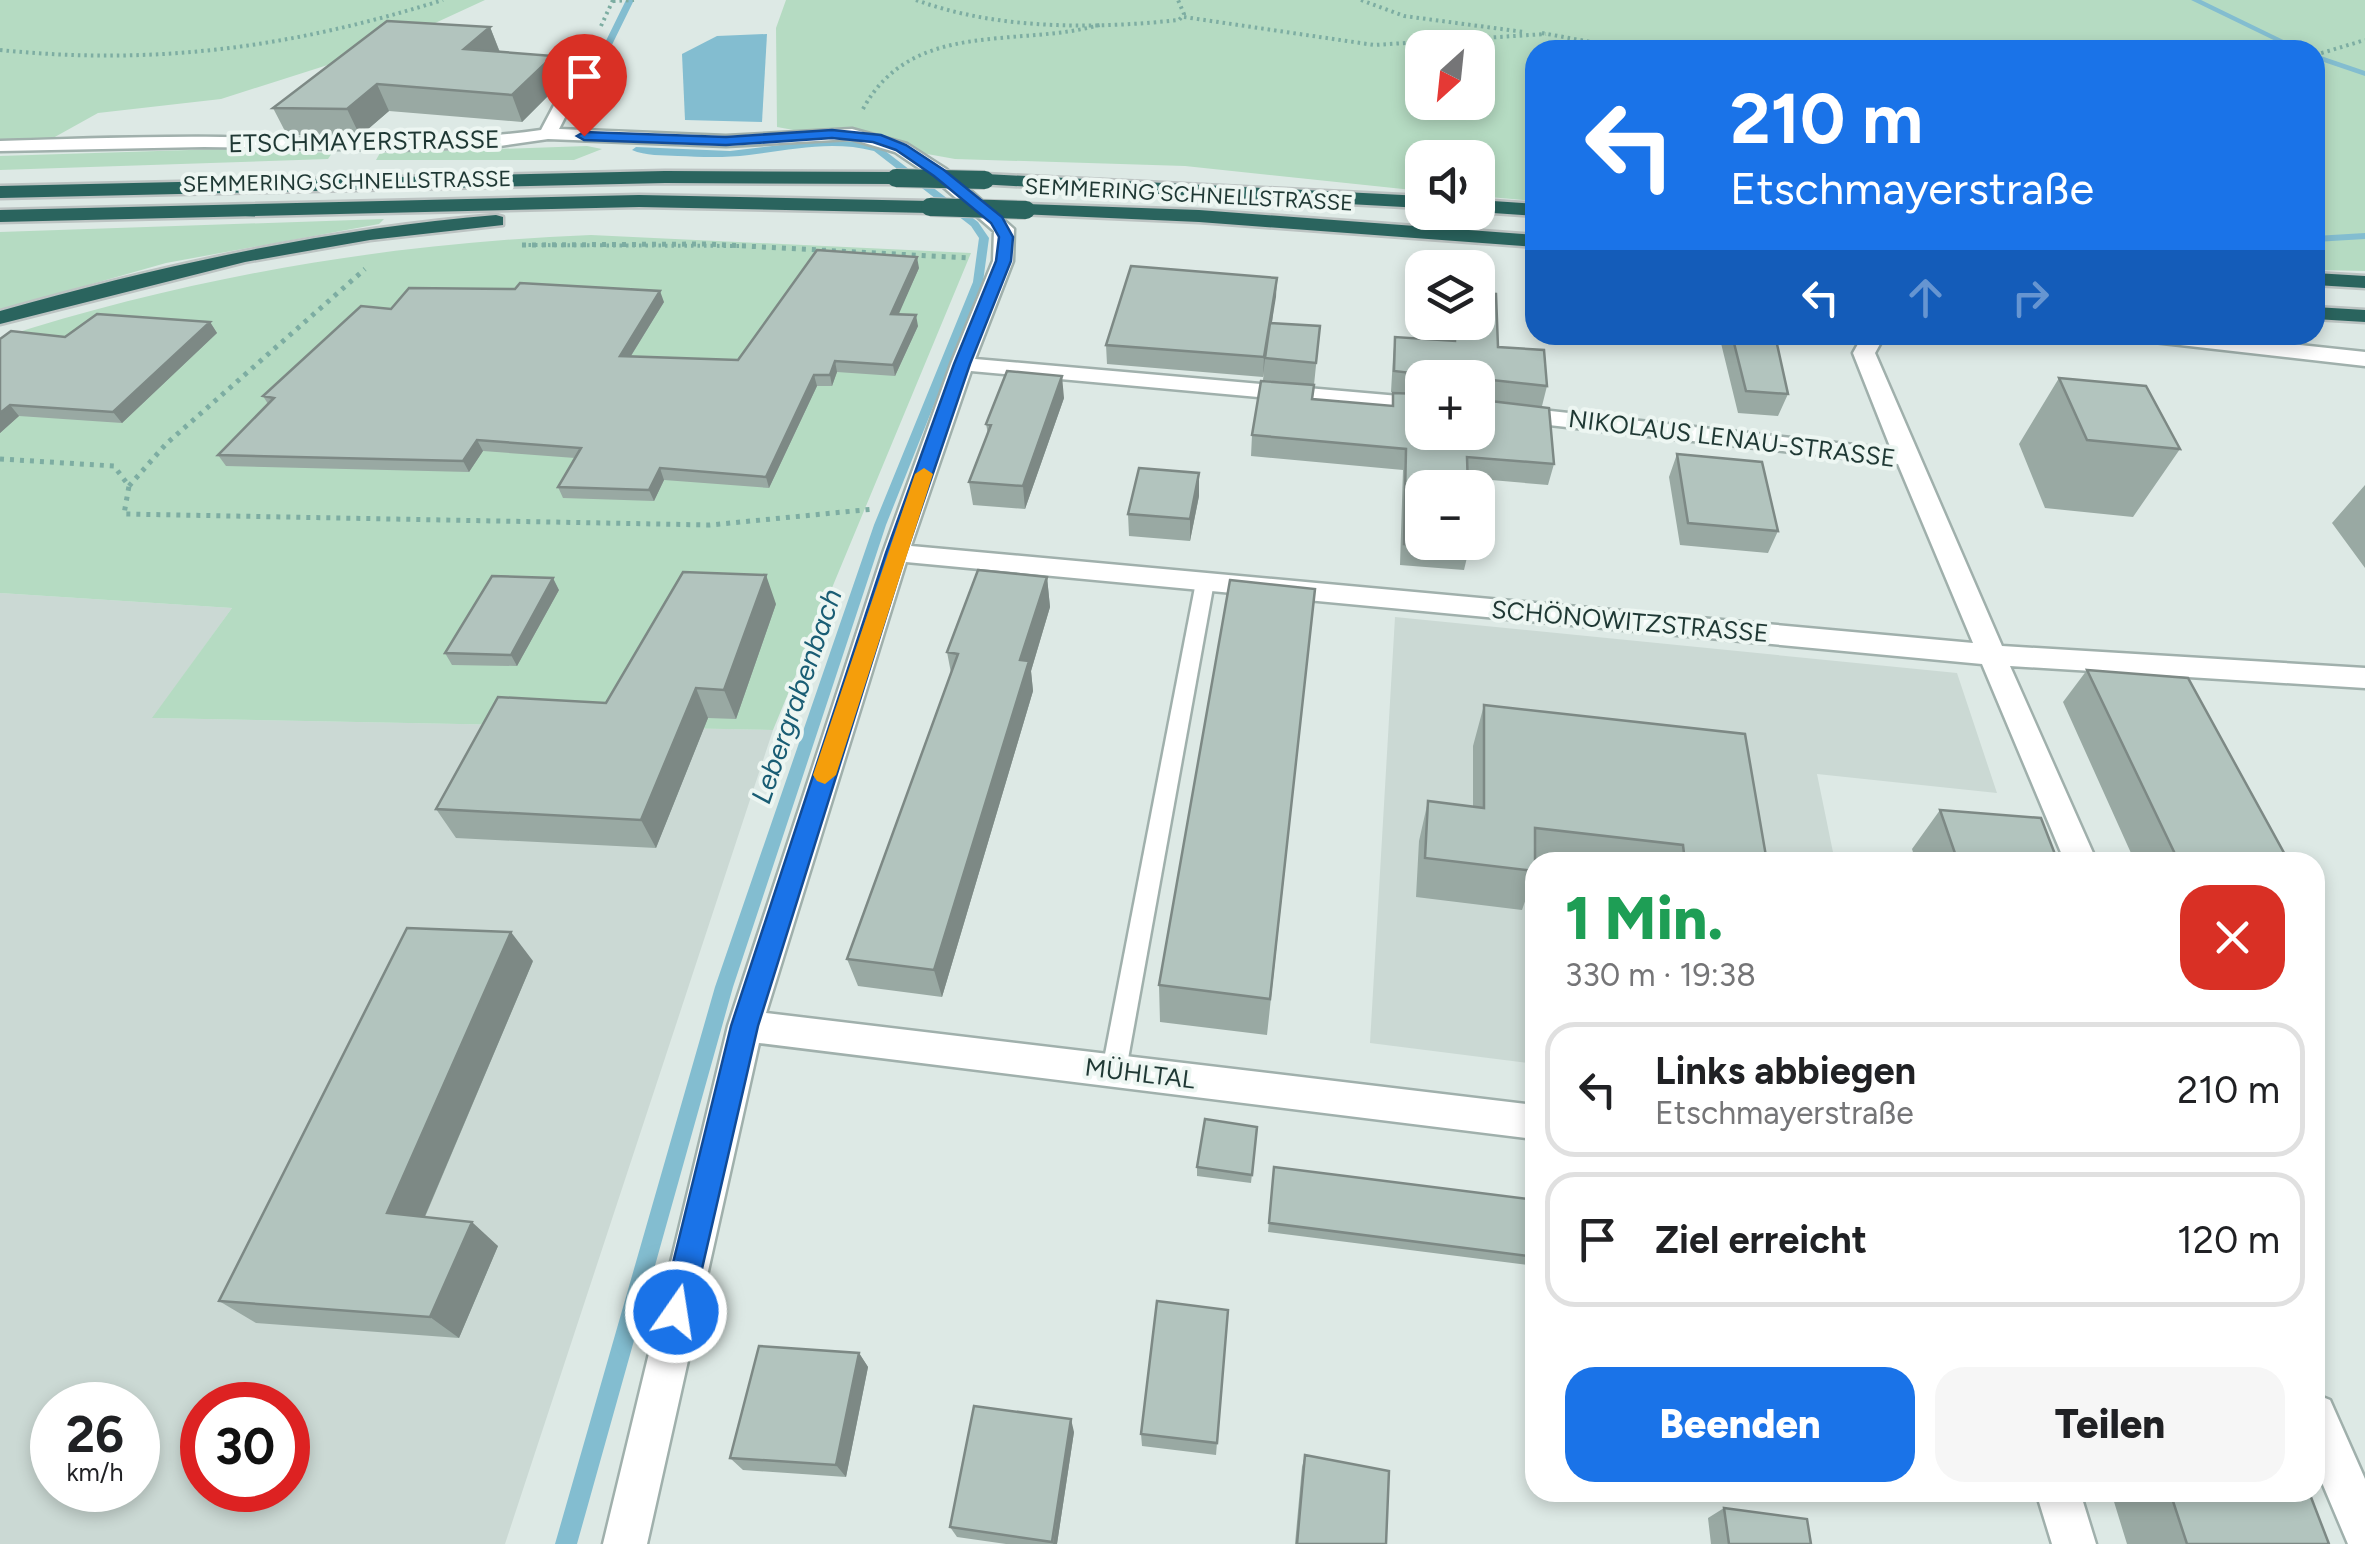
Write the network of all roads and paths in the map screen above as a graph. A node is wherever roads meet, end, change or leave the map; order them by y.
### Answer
1 (442, 0) edge
2 (634, 0) edge
3 (916, 0) edge
4 (1178, 0) edge
5 (1361, 0) edge
6 (612, 1) edge
7 (1184, 17) junction
8 (1103, 24) junction
9 (1546, 34) junction
10 (1579, 40) edge
11 (2365, 40) edge
12 (0, 50) edge
13 (591, 50) dead end
14 (2325, 52) edge
15 (548, 134) junction
16 (832, 134) junction
17 (0, 146) edge
18 (0, 192) edge
19 (638, 201) junction
20 (1405, 201) edge
21 (1495, 207) edge
22 (1525, 209) edge
23 (0, 216) edge
24 (1525, 239) edge
25 (508, 246) dead end
26 (964, 258) dead end
27 (370, 266) dead end
28 (2325, 280) edge
29 (2365, 282) edge
30 (2325, 314) edge
31 (2365, 316) edge
32 (0, 318) edge
33 (1868, 345) edge
34 (2237, 345) edge
35 (2365, 359) edge
36 (962, 364) junction
37 (1405, 403) edge
38 (1495, 412) edge
39 (1906, 458) junction
40 (0, 459) edge
41 (129, 486) junction
42 (870, 510) dead end
43 (896, 553) junction
44 (1206, 582) junction
45 (1994, 656) junction
46 (2365, 678) edge
47 (2077, 852) edge
48 (744, 1026) junction
49 (1114, 1070) junction
50 (1525, 1121) edge
51 (2325, 1438) edge
52 (2061, 1502) edge
53 (2365, 1531) edge
54 (625, 1544) edge
55 (2074, 1544) edge

1 - 12 path
2 - 6 path
3 - 8 path
4 - 7 path
5 - 9 path
7 - 8 path
7 - 9 path
8 - 16 path
9 - 10 path
11 - 14 path
13 - 15 street
15 - 16 street, ETSCHMAYERSTRASSE
15 - 17 street, ETSCHMAYERSTRASSE
16 - 36 street, ETSCHMAYERSTRASSE
18 - 20 highway, SEMMERING SCHNELLSTRASSE, bridge
19 - 23 highway, SEMMERING SCHNELLSTRASSE
19 - 24 highway, SEMMERING SCHNELLSTRASSE, bridge
19 - 32 highway
21 - 22 highway
25 - 26 path
27 - 41 path
28 - 29 highway
30 - 31 highway
33 - 39 street
34 - 35 street
36 - 37 street
36 - 43 street, ETSCHMAYERSTRASSE
38 - 39 street, NIKOLAUS LENAU-STRASSE
39 - 45 street, NIKOLAUS LENAU-STRASSE
40 - 41 path
41 - 42 path
43 - 44 street, SCHÖNOWITZSTRASSE
43 - 48 street, ETSCHMAYERSTRASSE
44 - 45 street, SCHÖNOWITZSTRASSE
44 - 49 lane
45 - 46 street, SCHÖNOWITZSTRASSE
45 - 47 street, NIKOLAUS LENAU-STRASSE
48 - 49 street, MÜHLTAL
48 - 54 street, ETSCHMAYERSTRASSE
49 - 50 street, MÜHLTAL
51 - 53 street
52 - 55 street

